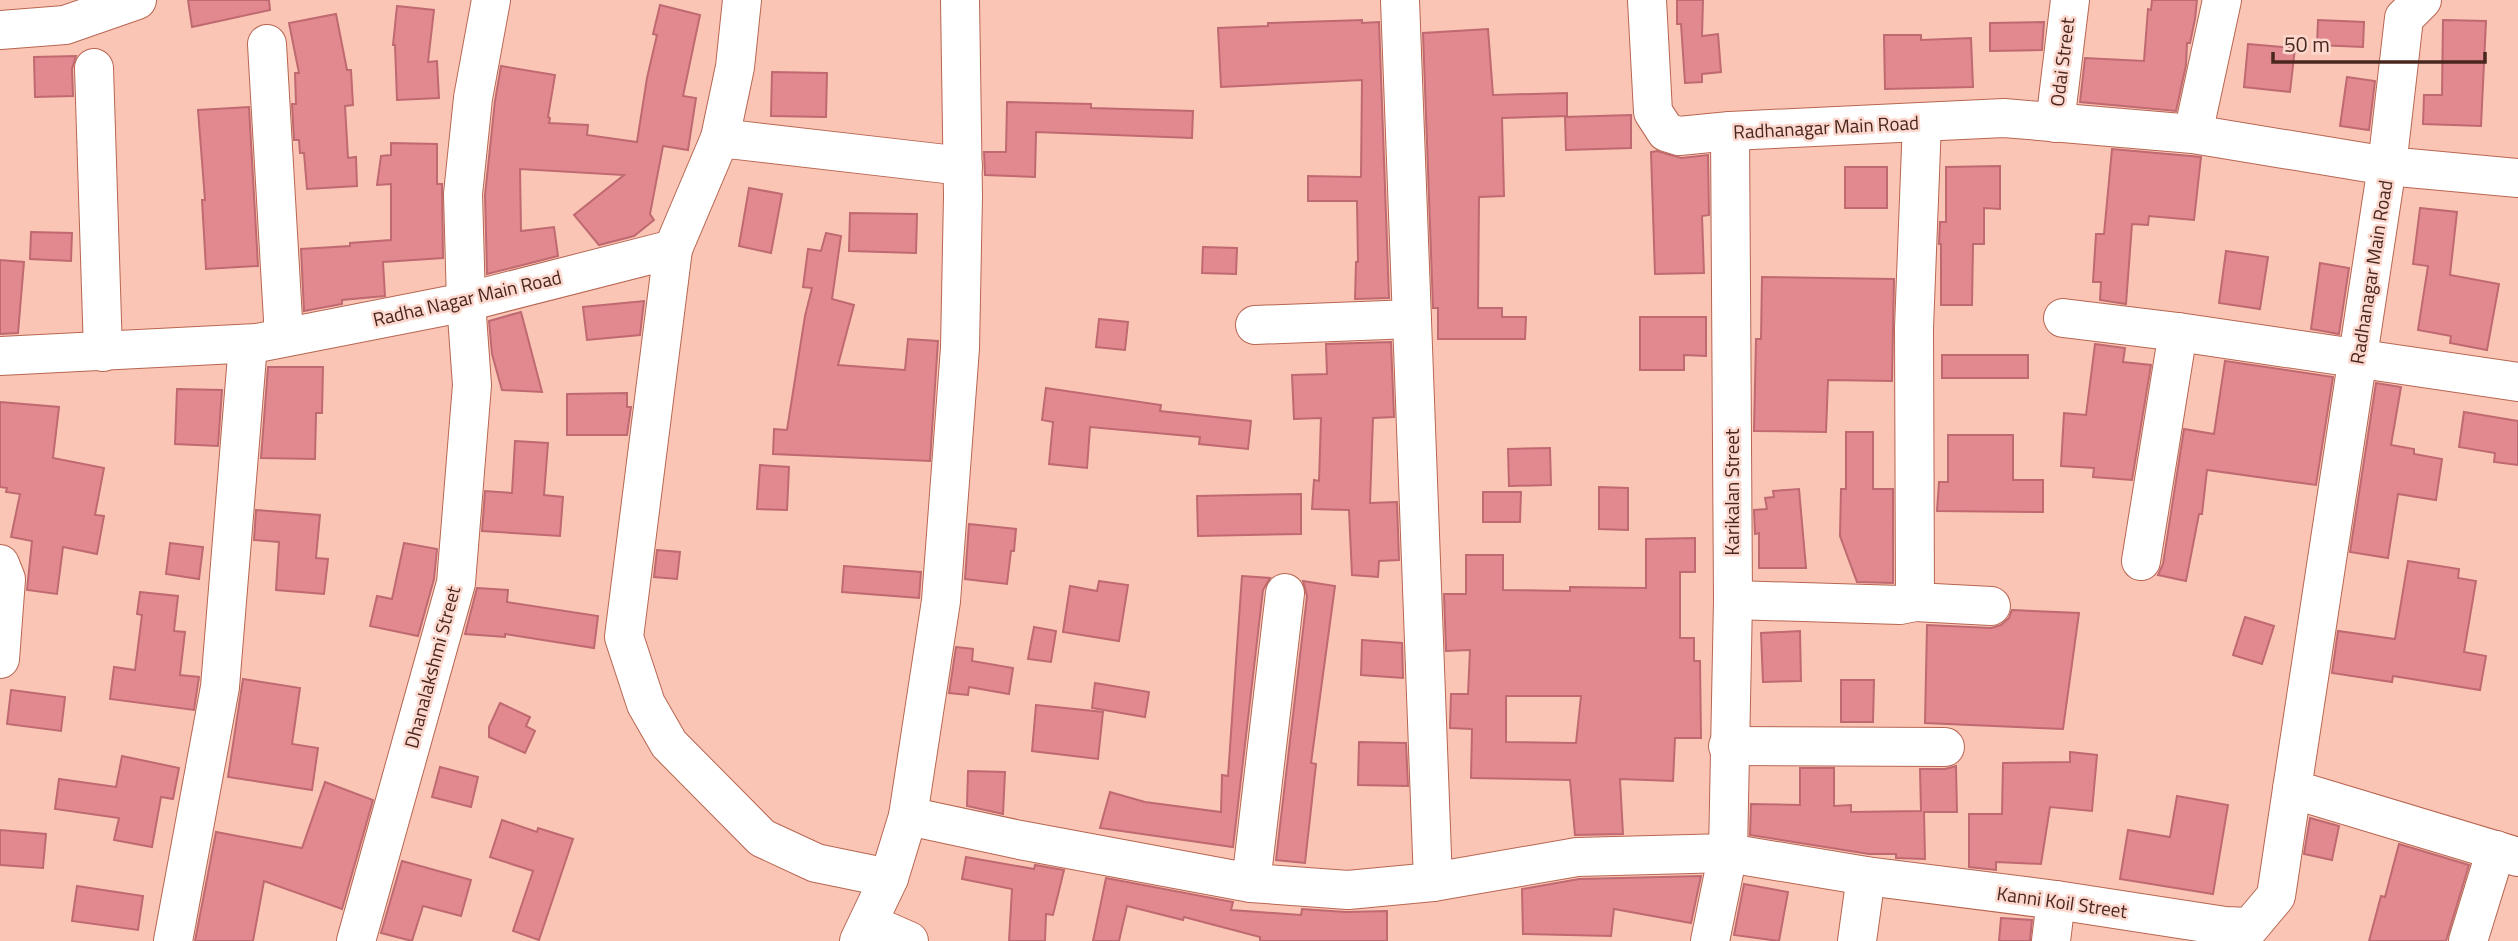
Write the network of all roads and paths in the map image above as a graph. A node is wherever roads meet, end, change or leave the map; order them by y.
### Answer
1 (136, 0) edge
2 (491, 0) edge
3 (742, 0) edge
4 (960, 0) edge
5 (1400, 0) edge
6 (1647, 0) edge
7 (2070, 0) edge
8 (2222, 0) edge
9 (2422, 0) edge
10 (0, 30) edge
11 (267, 44) dead end
12 (94, 68) dead end
13 (1922, 122) junction
14 (2054, 123) junction
15 (1730, 131) junction
16 (2193, 134) junction
17 (720, 138) junction
18 (963, 166) junction
19 (2387, 166) junction
20 (2518, 178) edge
21 (673, 249) junction
22 (466, 302) junction
23 (1412, 318) junction
24 (2063, 318) dead end
25 (1255, 325) dead end
26 (2178, 332) junction
27 (266, 340) junction
28 (103, 352) junction
29 (0, 356) edge
30 (2357, 359) junction
31 (2518, 383) edge
32 (2141, 561) dead end
33 (0, 564) edge
34 (1285, 593) dead end
35 (1733, 600) junction
36 (1916, 602) junction
37 (1991, 606) dead end
38 (0, 659) edge
39 (1728, 746) junction
40 (1945, 747) dead end
41 (2292, 789) junction
42 (908, 816) junction
43 (1728, 853) junction
44 (2507, 854) edge
45 (1866, 876) junction
46 (889, 878) junction
47 (1433, 882) junction
48 (1251, 883) junction
49 (2056, 900) junction
50 (863, 932) edge
51 (173, 941) edge
52 (356, 941) edge
53 (909, 941) edge
54 (1710, 941) edge
55 (1857, 941) edge
56 (2051, 941) edge
57 (2468, 941) edge

1 - 10 street
2 - 22 street, Dhanalakshmi Street
3 - 17 street
4 - 18 street
5 - 23 street
6 - 15 street, Radhanagar Main Road
7 - 14 street, Odai Street
8 - 16 street
9 - 19 street
11 - 27 street
12 - 28 street
13 - 14 street, Radhanagar Main Road
13 - 15 street, Radhanagar Main Road
13 - 36 street
14 - 16 street, Radhanagar Main Road
15 - 35 street, Karikalan Street
16 - 19 street, Radhanagar Main Road
17 - 18 street
17 - 21 street
18 - 42 street
19 - 20 street
19 - 30 street, Radhanagar Main Road
21 - 22 street, Radha Nagar Main Road
21 - 46 street
22 - 27 street, Radha Nagar Main Road
22 - 52 street, Dhanalakshmi Street
23 - 25 street
23 - 47 street
24 - 26 street
26 - 30 street
26 - 32 street
27 - 28 street, Radha Nagar Main Road
27 - 51 street
28 - 29 street, Radha Nagar Main Road
30 - 31 street
30 - 41 street, Radhanagar Main Road
33 - 38 street
34 - 48 street
35 - 36 street
35 - 39 street, Karikalan Street
36 - 37 street
39 - 40 street
39 - 43 street, Karikalan Street
41 - 44 street
41 - 49 street, Kanni Koil Street
42 - 46 street
42 - 48 street, Kanni Koil Street
43 - 45 street, Kanni Koil Street
43 - 47 street, Kanni Koil Street
43 - 54 street, Karikalan Street
44 - 57 street
45 - 49 street, Kanni Koil Street
45 - 55 street
46 - 50 street
47 - 48 street, Kanni Koil Street
49 - 56 street
50 - 53 street

